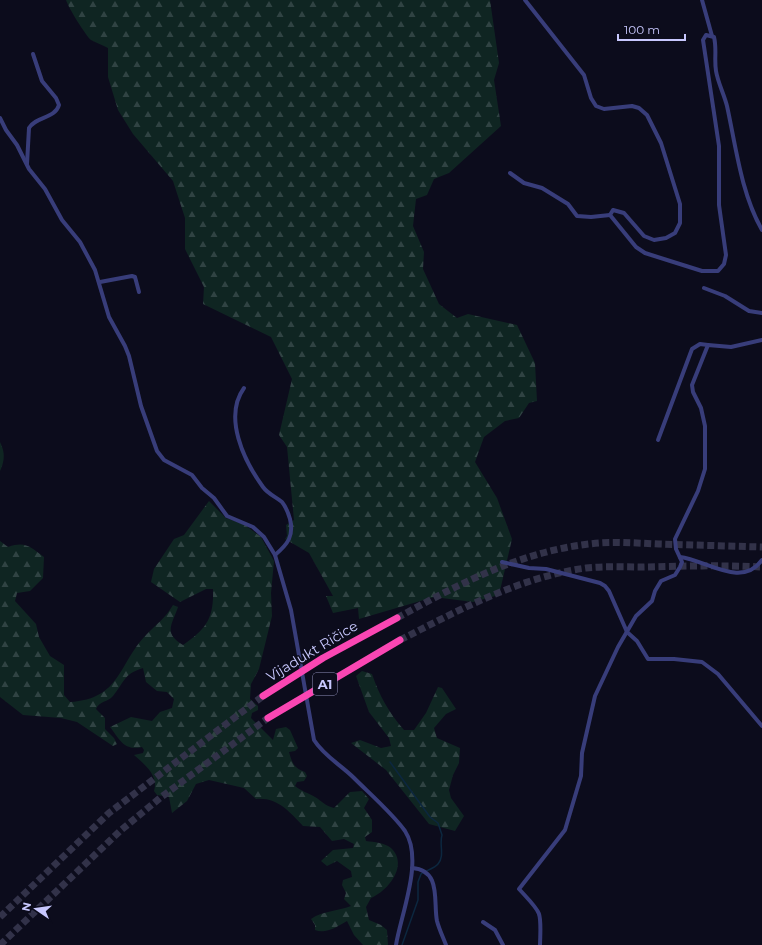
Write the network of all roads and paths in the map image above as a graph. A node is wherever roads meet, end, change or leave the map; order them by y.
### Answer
1 (525, 0) edge
2 (702, 0) edge
3 (712, 36) junction
4 (33, 54) dead end
5 (0, 118) edge
6 (27, 165) junction
7 (510, 173) dead end
8 (610, 215) junction
9 (762, 230) edge
10 (100, 282) junction
11 (704, 288) dead end
12 (139, 292) dead end
13 (762, 313) edge
14 (762, 340) edge
15 (708, 345) junction
16 (244, 388) dead end
17 (658, 440) dead end
18 (275, 555) junction
19 (680, 557) junction
20 (762, 560) edge
21 (502, 562) dead end
22 (397, 618) tunnel mouth
23 (627, 632) junction
24 (400, 640) tunnel mouth
25 (263, 696) tunnel mouth
26 (268, 718) tunnel mouth
27 (762, 726) edge
28 (412, 868) junction
29 (483, 922) dead end
30 (396, 945) edge
31 (446, 945) edge
32 (503, 945) edge
33 (540, 945) edge

1 - 8 street
2 - 3 street
3 - 8 street
3 - 9 street
4 - 6 street
5 - 6 street
6 - 10 street
7 - 8 street
10 - 12 street
10 - 18 street
11 - 13 street
14 - 15 street
15 - 17 street
15 - 19 street
16 - 18 street
18 - 28 street
19 - 20 street
19 - 23 street
21 - 23 street
22 - 25 highway, Vijadukt Ričice / A1
23 - 27 street
23 - 33 street
24 - 26 highway, A1
28 - 30 street
28 - 31 street
29 - 32 street

